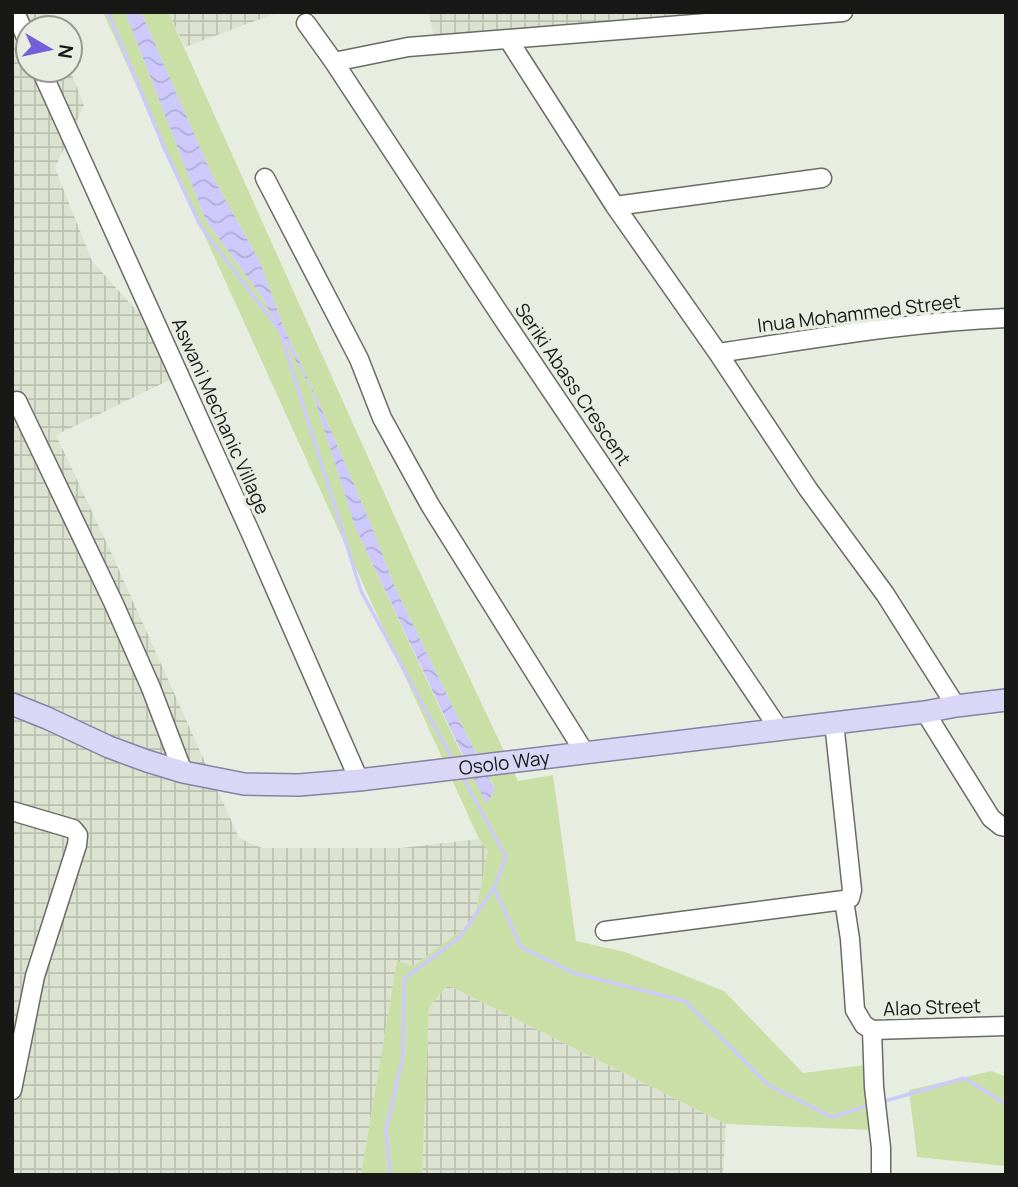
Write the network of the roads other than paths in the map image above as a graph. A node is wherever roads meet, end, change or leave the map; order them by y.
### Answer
1 (843, 12) edge
2 (306, 23) dead end
3 (508, 39) junction
4 (334, 62) junction
5 (47, 84) edge
6 (264, 178) dead end
7 (822, 178) dead end
8 (615, 206) junction
9 (1006, 318) edge
10 (718, 353) junction
11 (17, 401) dead end
12 (1006, 700) edge
13 (12, 704) edge
14 (956, 706) junction
15 (925, 712) junction
16 (834, 722) junction
17 (779, 729) junction
18 (585, 752) junction
19 (183, 772) junction
20 (359, 780) junction
21 (12, 811) edge
22 (1006, 827) edge
23 (844, 900) junction
24 (605, 932) dead end
25 (1006, 1026) edge
26 (872, 1030) junction
27 (12, 1090) edge
28 (881, 1175) edge

1 - 3 street
2 - 4 street, Seriki Abass Crescent
3 - 4 street
3 - 8 street
4 - 17 street, Seriki Abass Crescent
5 - 20 street, Aswani Mechanic Village
6 - 18 street
7 - 8 street
8 - 10 street
9 - 10 street, Inua Mohammed Street
10 - 14 street
11 - 19 street
12 - 14 main road, Osolo Way
13 - 19 main road, Osolo Way
14 - 15 main road, Osolo Way
15 - 16 main road, Osolo Way
15 - 22 street
16 - 17 main road, Osolo Way
16 - 23 street, Alao Street
17 - 18 main road, Osolo Way
18 - 20 main road, Osolo Way
19 - 20 main road, Osolo Way
21 - 27 street
23 - 24 street
23 - 26 street, Alao Street
25 - 26 street, Alao Street
26 - 28 street

